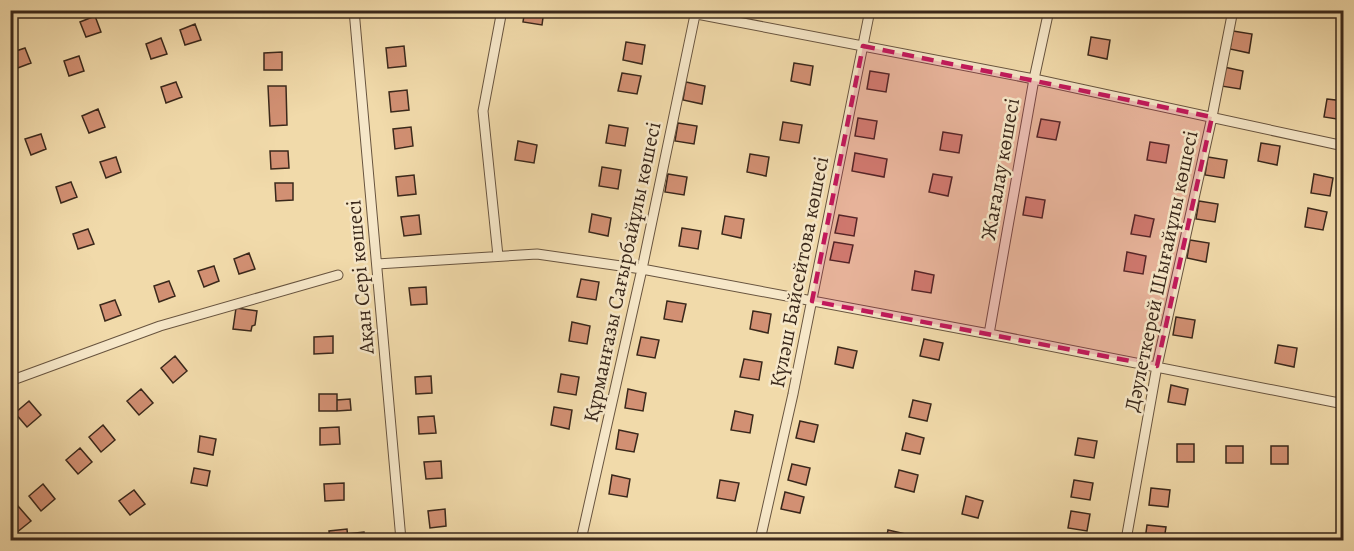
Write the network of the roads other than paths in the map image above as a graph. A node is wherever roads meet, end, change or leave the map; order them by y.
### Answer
1 (354, 10) edge
2 (502, 10) edge
3 (676, 10) edge
4 (870, 10) edge
5 (1049, 10) edge
6 (1233, 10) edge
7 (695, 12) edge
8 (863, 46) junction
9 (1034, 80) junction
10 (1212, 117) junction
11 (1344, 146) edge
12 (498, 256) junction
13 (377, 264) junction
14 (642, 269) junction
15 (338, 275) dead end
16 (812, 301) junction
17 (989, 334) junction
18 (1157, 366) junction
19 (10, 381) edge
20 (1344, 384) edge
21 (1342, 403) edge
22 (401, 540) edge
23 (581, 540) edge
24 (760, 540) edge
25 (1126, 540) edge

1 - 13 street, Ақан Сері көшесі
2 - 12 street
3 - 7 street
4 - 8 street, Күләш Байсейтова көшесі
5 - 9 street, Жағалау көшесі
6 - 10 street, Дәулеткерей Шығайұлы көшесі
7 - 8 street
7 - 14 street, Құрманғазы Сағырбайұлы көшесі
8 - 9 street
8 - 16 street, Күләш Байсейтова көшесі
9 - 10 street
9 - 17 street, Жағалау көшесі
10 - 11 street
10 - 18 street, Дәулеткерей Шығайұлы көшесі
12 - 13 street
12 - 14 street
13 - 22 street, Ақан Сері көшесі
14 - 16 street
14 - 23 street, Құрманғазы Сағырбайұлы көшесі
15 - 19 street
16 - 17 street
16 - 24 street, Күләш Байсейтова көшесі
17 - 18 street
18 - 21 street
18 - 25 street, Дәулеткерей Шығайұлы көшесі
20 - 21 street

